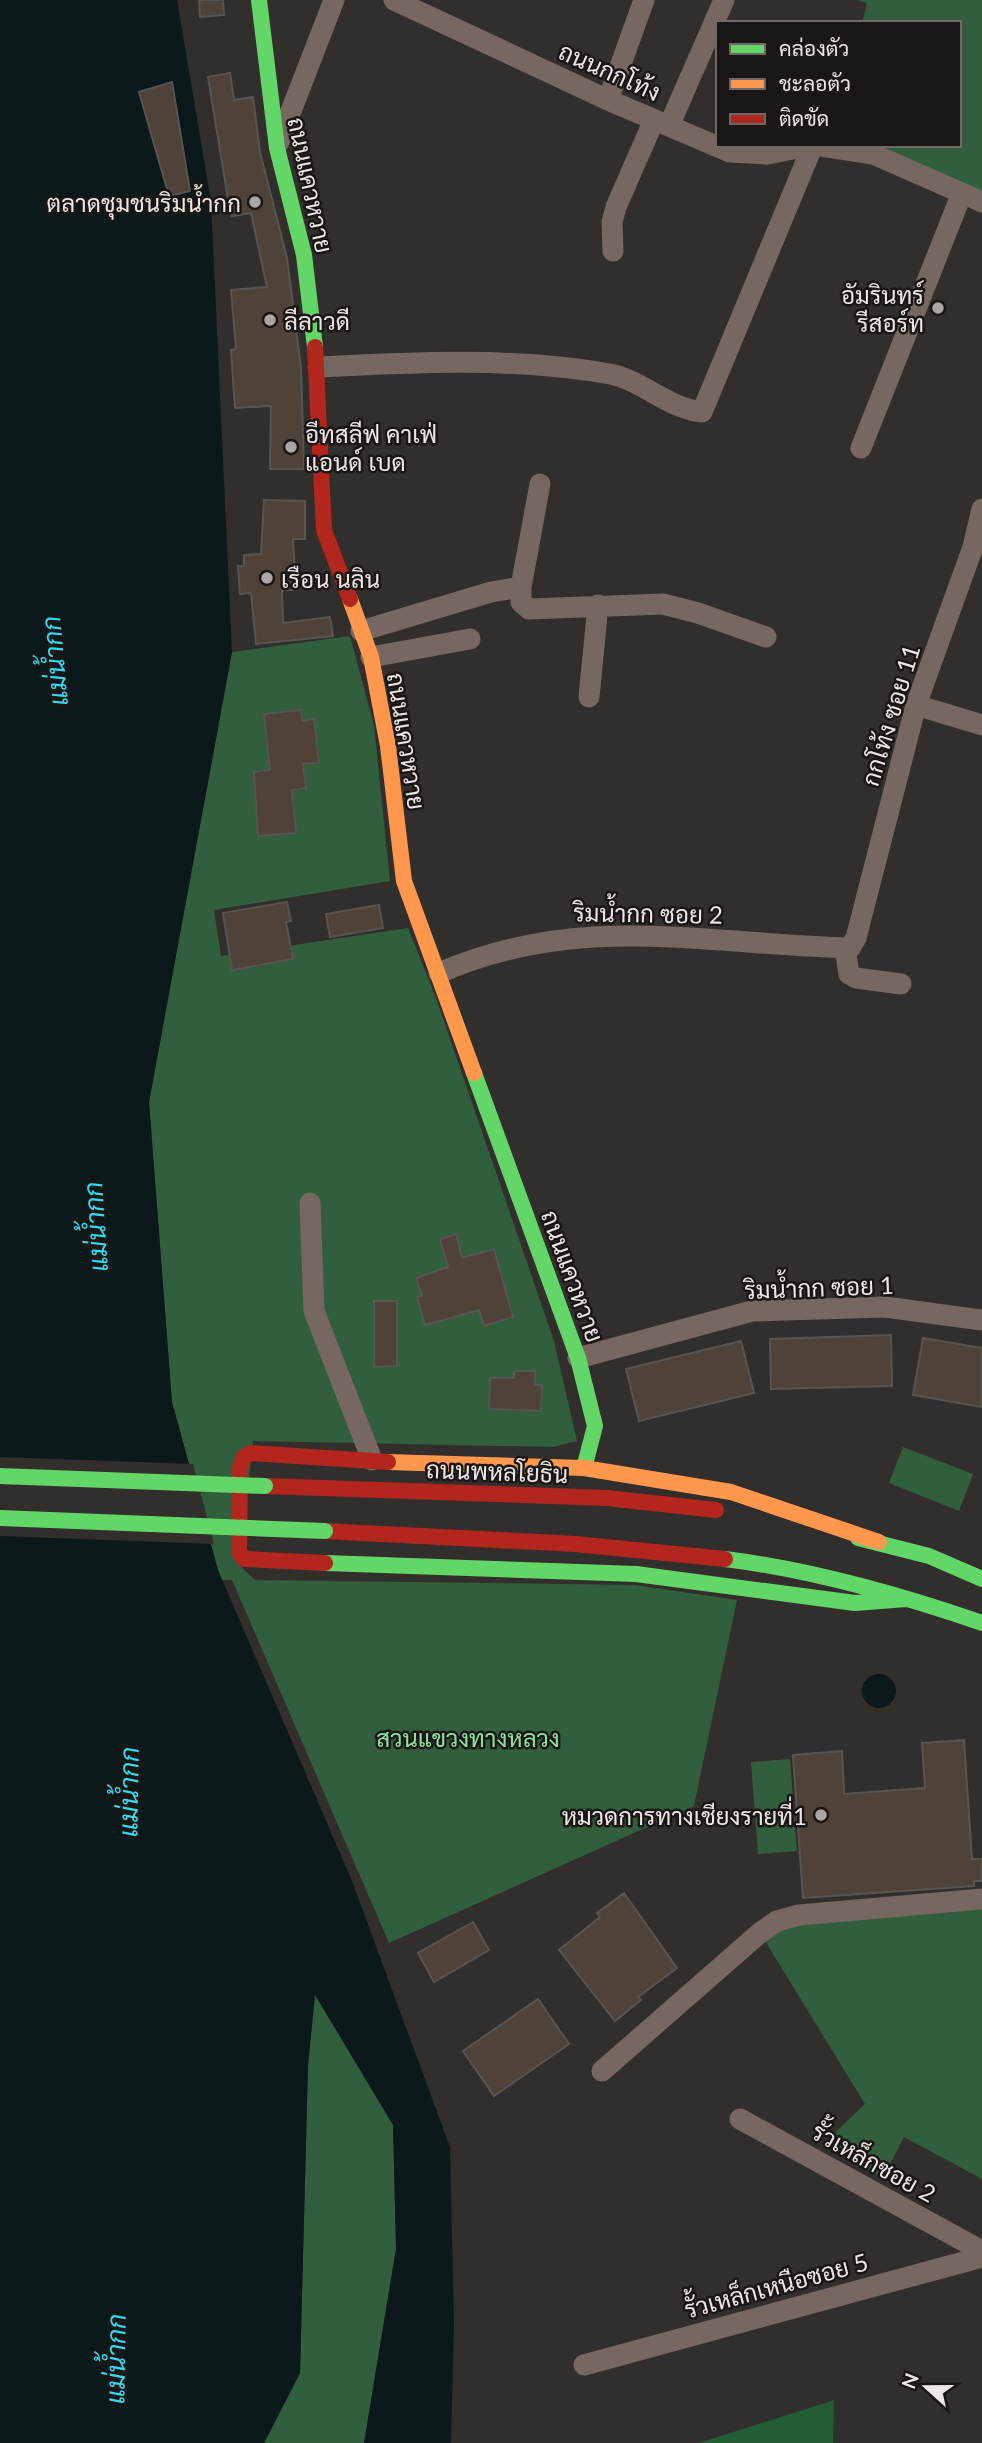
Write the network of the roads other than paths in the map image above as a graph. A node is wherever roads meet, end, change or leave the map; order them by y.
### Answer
1 (259, 0) edge
2 (334, 0) edge
3 (394, 0) edge
4 (644, 0) edge
5 (724, 0) edge
6 (608, 100) junction
7 (662, 123) junction
8 (716, 146) edge
9 (718, 147) edge
10 (796, 147) edge
11 (812, 147) edge
12 (826, 147) edge
13 (277, 148) junction
14 (770, 150) edge
15 (962, 193) junction
16 (982, 202) edge
17 (613, 251) dead end
18 (318, 367) junction
19 (861, 448) dead end
20 (540, 484) dead end
21 (982, 509) edge
22 (521, 587) junction
23 (598, 605) junction
24 (361, 631) junction
25 (766, 637) dead end
26 (470, 639) dead end
27 (371, 657) junction
28 (589, 697) dead end
29 (916, 705) junction
30 (982, 725) edge
31 (850, 943) junction
32 (439, 973) junction
33 (901, 984) dead end
34 (310, 1203) dead end
35 (982, 1320) edge
36 (578, 1358) junction
37 (372, 1460) junction
38 (584, 1468) junction
39 (0, 1476) edge
40 (0, 1518) edge
41 (879, 1542) junction
42 (982, 1579) edge
43 (906, 1599) junction
44 (982, 1623) edge
45 (982, 1899) edge
46 (602, 2071) dead end
47 (740, 2119) dead end
48 (982, 2251) edge
49 (982, 2257) edge
50 (584, 2365) dead end

1 - 13 main road, ถนนแควหวาย
2 - 13 street
3 - 6 street, ถนนกกโท้ง
4 - 6 street
5 - 7 street
6 - 7 street, ถนนกกโท้ง
7 - 8 street, ถนนกกโท้ง
7 - 17 street
9 - 14 street, ถนนกกโท้ง
10 - 14 street, ถนนกกโท้ง
11 - 18 street
12 - 15 street, ถนนกกโท้ง
13 - 18 main road, ถนนแควหวาย
15 - 16 street, ถนนกกโท้ง
15 - 19 street
18 - 24 main road, ถนนแควหวาย
20 - 22 street
21 - 29 street, กกโท้ง ซอย 11
22 - 23 street
22 - 24 street
23 - 25 street
23 - 28 street
24 - 27 main road, ถนนแควหวาย
26 - 27 street
27 - 32 main road, ถนนแควหวาย
29 - 30 street
29 - 31 street, กกโท้ง ซอย 11
31 - 32 street, ริมน้ำกก ซอย 2
31 - 33 street
32 - 36 main road, ถนนแควหวาย
34 - 37 street
35 - 36 street, ริมน้ำกก ซอย 1
36 - 38 main road, ถนนแควหวาย
37 - 38 main road
37 - 43 main road
38 - 41 main road
39 - 41 main road, ถนนพหลโยธิน, bridge
40 - 43 main road, bridge
41 - 42 main road, ถนนพหลโยธิน
43 - 44 main road
45 - 46 street
47 - 48 street, รั้วเหล็กซอย 2
49 - 50 street, รั้วเหล็กเหนือซอย 5

